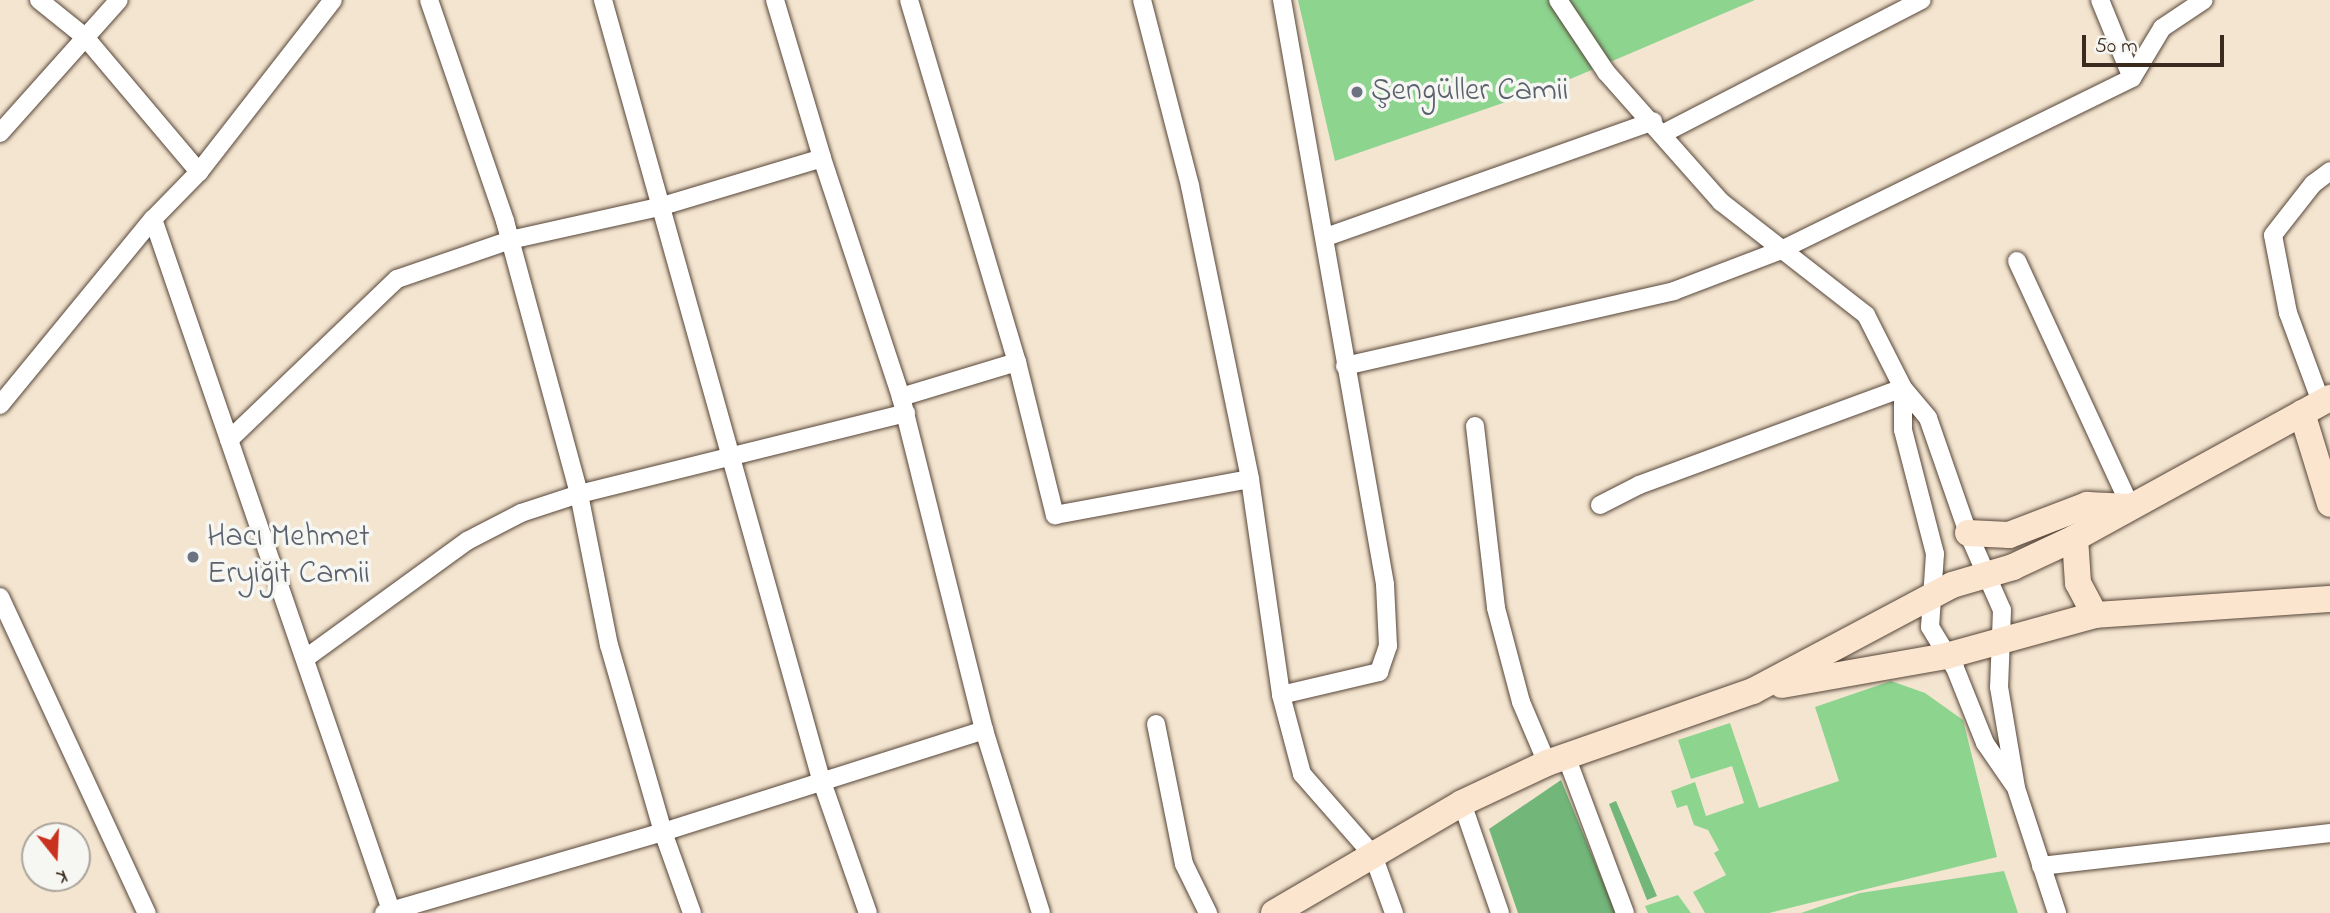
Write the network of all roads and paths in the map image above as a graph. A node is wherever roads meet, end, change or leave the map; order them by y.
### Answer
1 (40, 0) edge
2 (119, 0) edge
3 (333, 0) edge
4 (429, 0) edge
5 (603, 0) edge
6 (775, 0) edge
7 (909, 0) edge
8 (1143, 0) edge
9 (1282, 0) edge
10 (1558, 0) edge
11 (1922, 0) edge
12 (2101, 0) edge
13 (2204, 0) edge
14 (85, 37) junction
15 (2132, 78) junction
16 (1658, 127) junction
17 (0, 134) edge
18 (822, 158) junction
19 (2330, 170) edge
20 (199, 172) junction
21 (659, 207) junction
22 (153, 219) junction
23 (1326, 237) junction
24 (510, 240) junction
25 (1779, 251) junction
26 (2017, 261) dead end
27 (1017, 362) junction
28 (1345, 366) junction
29 (1903, 388) junction
30 (0, 405) edge
31 (904, 405) junction
32 (2318, 405) edge
33 (1475, 426) dead end
34 (229, 440) junction
35 (732, 454) junction
36 (1250, 479) junction
37 (579, 494) junction
38 (2330, 504) edge
39 (1600, 505) dead end
40 (2131, 508) junction
41 (1969, 533) junction
42 (2075, 538) junction
43 (1988, 575) junction
44 (1930, 596) junction
45 (0, 597) edge
46 (2330, 599) edge
47 (2095, 615) junction
48 (2004, 640) junction
49 (1946, 656) junction
50 (306, 658) junction
51 (1753, 691) junction
52 (1281, 695) junction
53 (1156, 724) dead end
54 (984, 730) junction
55 (1557, 760) junction
56 (821, 779) junction
57 (2016, 788) junction
58 (1462, 803) junction
59 (663, 832) junction
60 (2330, 833) edge
61 (1373, 855) junction
62 (2041, 866) junction
63 (389, 912) edge
64 (147, 913) edge
65 (692, 913) edge
66 (869, 913) edge
67 (1041, 913) edge
68 (1208, 913) edge
69 (1274, 913) edge
70 (1394, 913) edge
71 (1500, 913) edge
72 (1625, 913) edge
73 (2057, 913) edge

1 - 14 street
2 - 14 street
3 - 20 street
4 - 24 street
5 - 21 street
6 - 18 street
7 - 27 street
8 - 36 street
9 - 23 street
10 - 16 street
11 - 16 street
12 - 15 street
13 - 15 street
14 - 17 street
14 - 20 street
15 - 25 street
16 - 23 street
16 - 25 street
18 - 21 street
18 - 31 street
19 - 32 street
20 - 22 street
21 - 24 street
21 - 35 street
22 - 30 street
22 - 34 street
23 - 28 street
24 - 34 street
24 - 37 street
25 - 28 street
25 - 29 street
26 - 40 street
27 - 31 street
27 - 36 street
28 - 52 street
29 - 39 street
29 - 41 street
29 - 44 street
31 - 35 street
31 - 54 street
32 - 38 main road
32 - 40 main road
33 - 55 street
34 - 50 street
35 - 37 street
35 - 56 street
36 - 52 street
37 - 50 street
37 - 59 street
40 - 41 main road
40 - 42 main road
41 - 43 street
42 - 43 main road
42 - 47 main road
43 - 44 main road
43 - 48 street
44 - 49 street
44 - 51 main road
45 - 64 street
46 - 47 main road
47 - 48 main road
48 - 49 main road
48 - 57 street
49 - 51 main road
49 - 57 street
50 - 63 street
51 - 55 main road
52 - 61 street
53 - 68 street
54 - 56 street
54 - 67 street
55 - 58 main road
55 - 72 street
56 - 59 street
56 - 66 street
57 - 62 street
58 - 61 main road
58 - 71 street
59 - 63 street
59 - 65 street
60 - 62 street
61 - 69 main road
61 - 70 street
62 - 73 street

